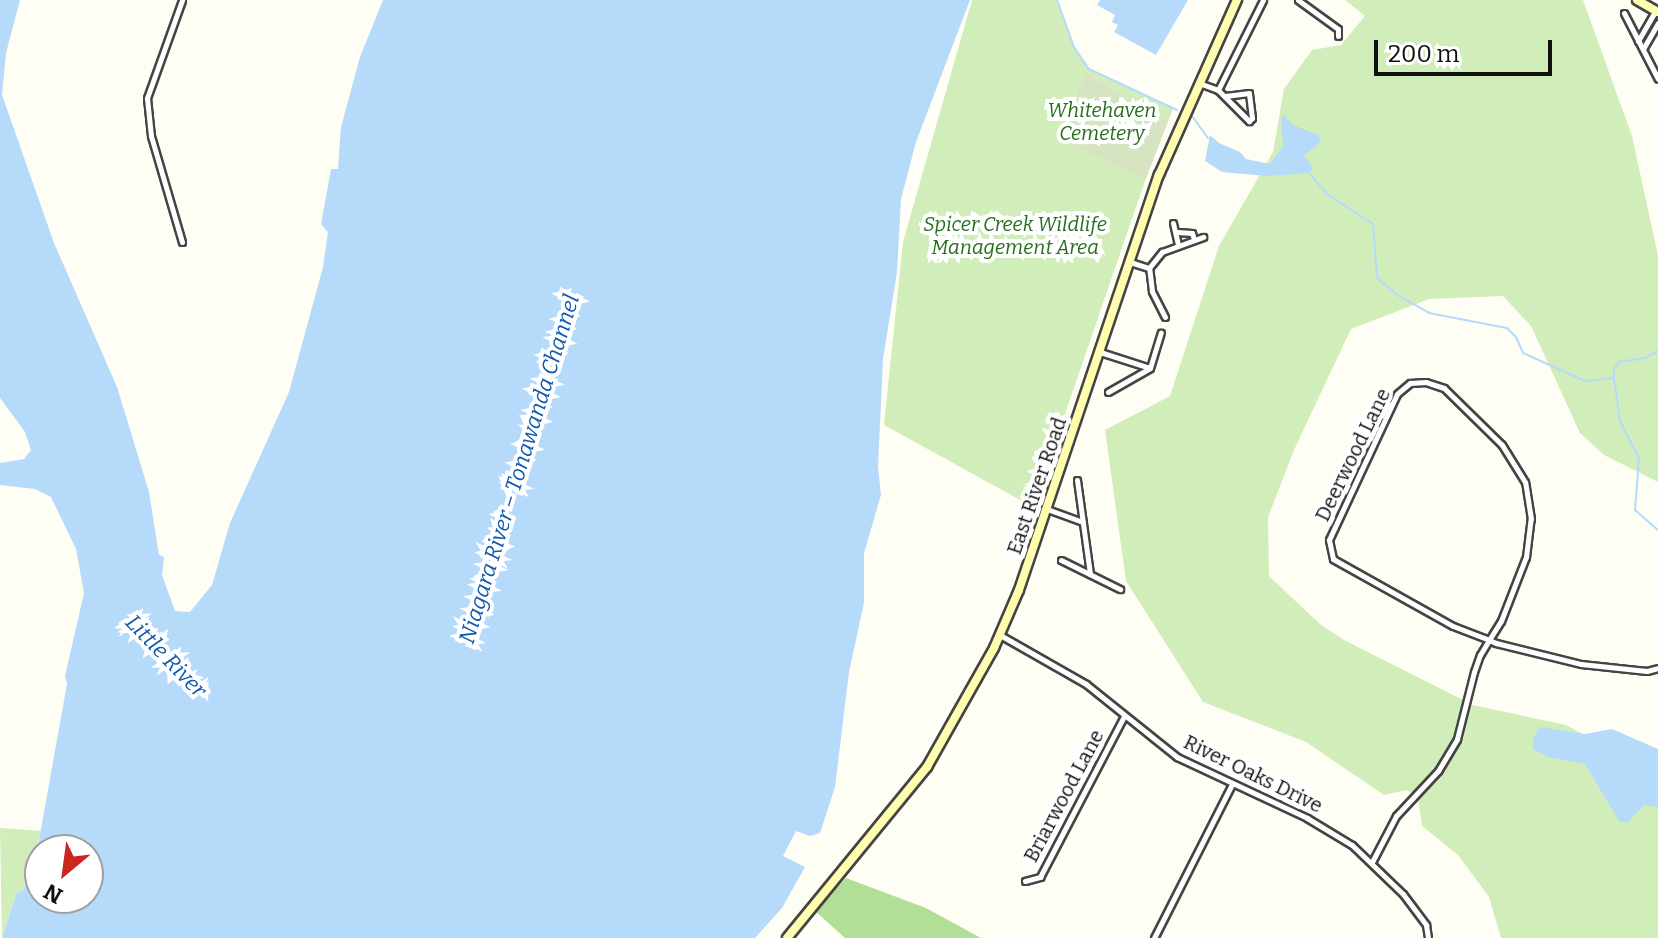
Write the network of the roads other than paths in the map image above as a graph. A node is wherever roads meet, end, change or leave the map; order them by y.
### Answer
1 (182, 0) edge
2 (1237, 0) edge
3 (1298, 0) edge
4 (1637, 0) edge
5 (1260, 1) edge
6 (1657, 11) edge
7 (1624, 13) dead end
8 (1658, 23) edge
9 (1338, 36) dead end
10 (1638, 41) junction
11 (1643, 50) junction
12 (1658, 79) edge
13 (1199, 83) junction
14 (1218, 90) junction
15 (1225, 96) junction
16 (1173, 223) dead end
17 (1177, 232) junction
18 (1203, 237) dead end
19 (1194, 239) junction
20 (182, 242) dead end
21 (1178, 244) junction
22 (1130, 262) junction
23 (1149, 268) junction
24 (1165, 317) dead end
25 (1161, 333) dead end
26 (1099, 352) junction
27 (1150, 368) junction
28 (1108, 392) dead end
29 (1077, 480) dead end
30 (1047, 509) junction
31 (1083, 522) junction
32 (1061, 560) dead end
33 (1090, 574) junction
34 (1120, 589) dead end
35 (1000, 635) junction
36 (1489, 640) junction
37 (1658, 668) edge
38 (1124, 716) junction
39 (1232, 784) junction
40 (1372, 862) junction
41 (1025, 881) dead end
42 (787, 938) edge
43 (1154, 938) edge
44 (1428, 938) edge

1 - 20 street
2 - 13 main road, East River Road
3 - 9 street
4 - 6 main road
5 - 14 street
6 - 10 street
7 - 10 street
8 - 11 street
10 - 11 street
11 - 12 street
13 - 14 street
13 - 22 main road, East River Road
14 - 15 street
15 - 15 street
16 - 17 street
17 - 19 street
17 - 21 street
18 - 19 street
19 - 21 street
21 - 23 street
22 - 23 street
22 - 26 main road, East River Road
23 - 24 street
25 - 27 street
26 - 27 street
26 - 30 main road, East River Road
27 - 28 street
29 - 31 street
30 - 31 street
30 - 35 main road, East River Road
31 - 33 street
32 - 33 street
33 - 34 street
35 - 38 street, River Oaks Drive
35 - 42 main road, East River Road
36 - 36 street, Deerwood Lane
36 - 37 street
36 - 40 street
38 - 39 street, River Oaks Drive
38 - 41 street, Briarwood Lane
39 - 40 street, River Oaks Drive
39 - 43 street
40 - 44 street, River Oaks Drive

